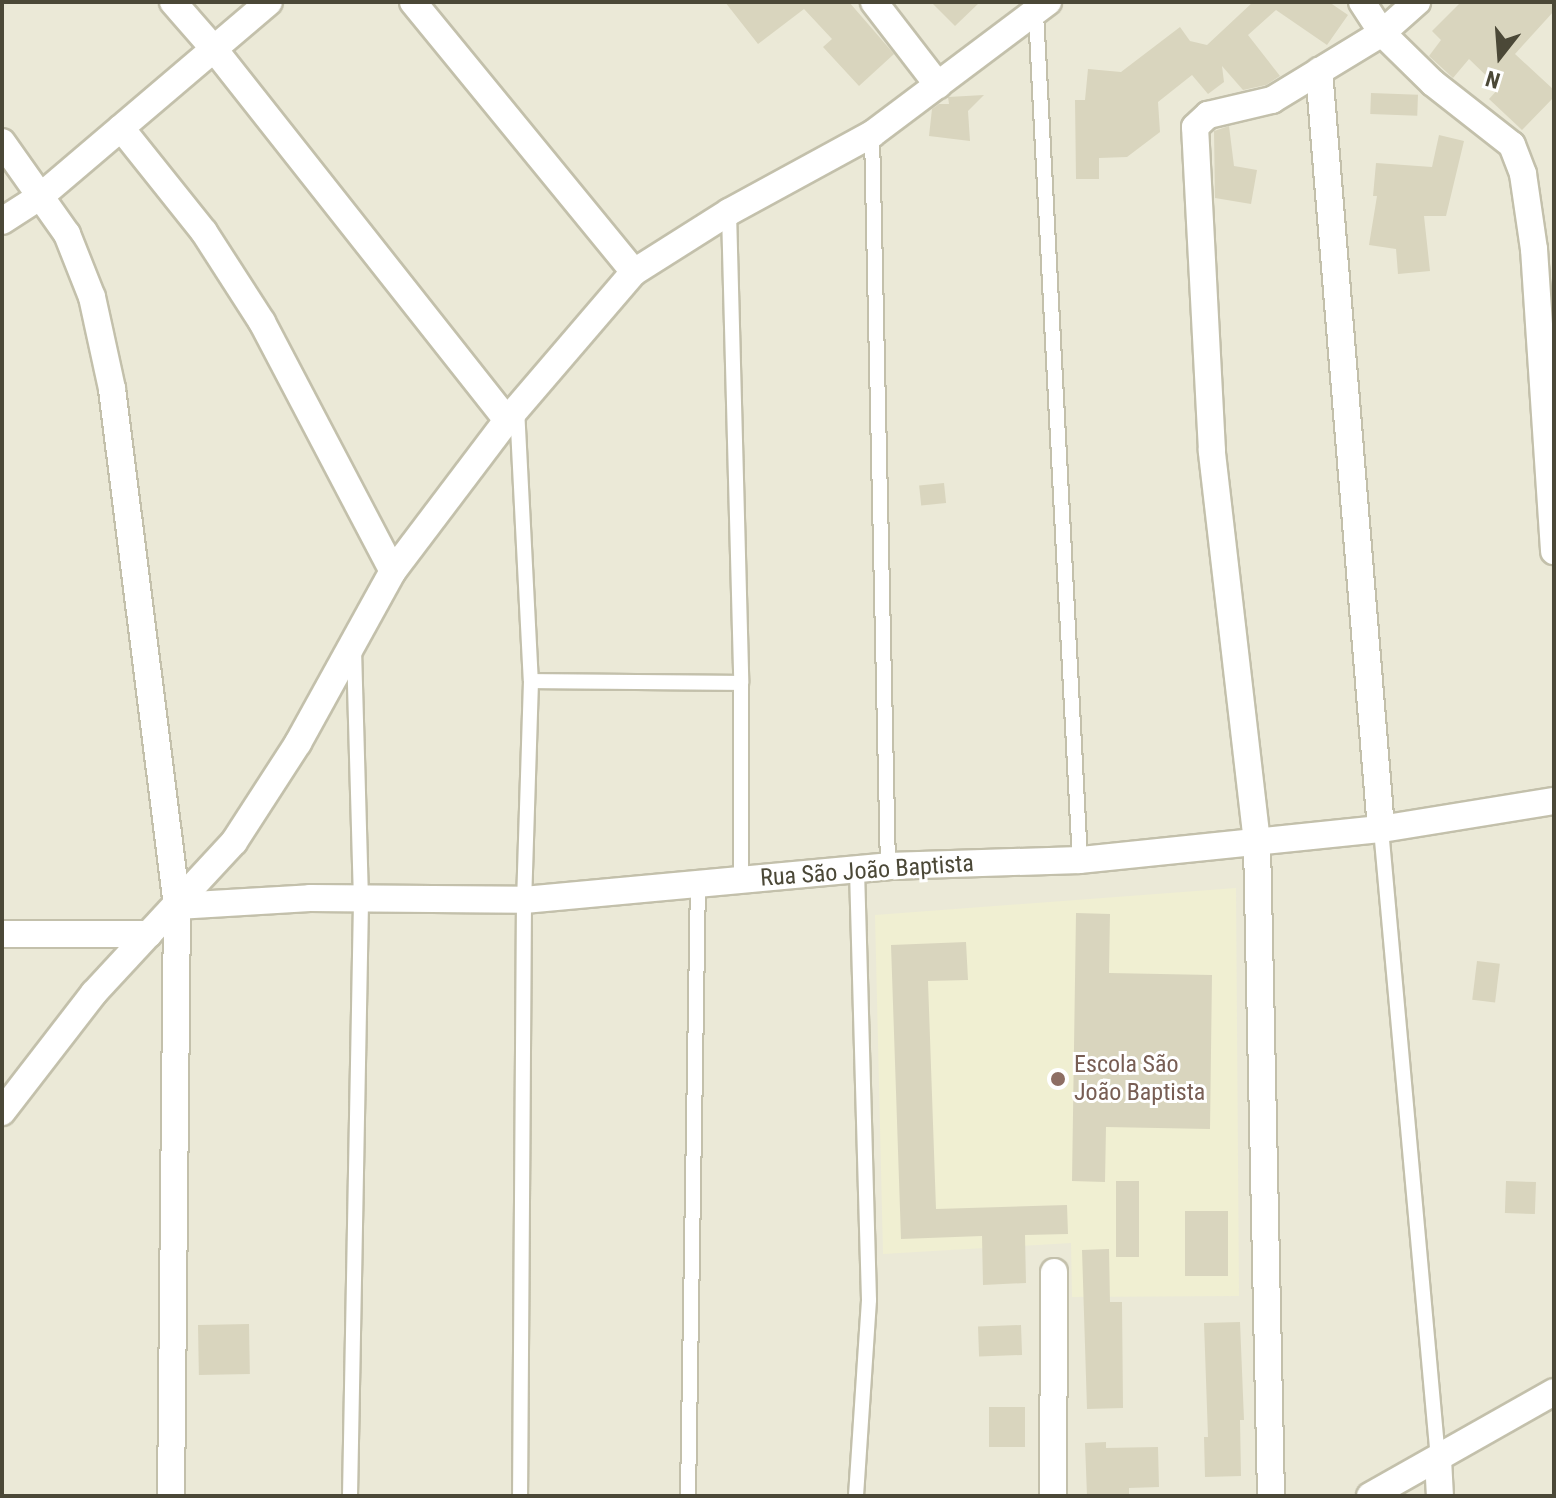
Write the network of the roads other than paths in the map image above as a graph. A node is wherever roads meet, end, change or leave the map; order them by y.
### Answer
1 (173, 2) edge
2 (269, 2) edge
3 (413, 2) edge
4 (874, 2) edge
5 (1362, 2) edge
6 (1417, 2) edge
7 (1042, 8) edge
8 (1382, 33) junction
9 (214, 49) junction
10 (1319, 71) junction
11 (938, 85) junction
12 (121, 128) junction
13 (872, 134) junction
14 (2, 142) edge
15 (41, 196) junction
16 (729, 212) junction
17 (2, 221) edge
18 (634, 272) junction
19 (512, 414) junction
20 (1554, 551) edge
21 (393, 571) junction
22 (354, 643) junction
23 (531, 681) junction
24 (741, 683) junction
25 (1554, 801) edge
26 (1381, 829) junction
27 (1257, 842) junction
28 (1080, 860) junction
29 (888, 866) junction
30 (857, 868) junction
31 (741, 879) junction
32 (698, 882) junction
33 (361, 900) junction
34 (524, 900) junction
35 (177, 906) junction
36 (2, 934) edge
37 (149, 934) junction
38 (2, 1112) edge
39 (1054, 1272) dead end
40 (1554, 1392) edge
41 (1438, 1459) junction
42 (171, 1496) edge
43 (350, 1496) edge
44 (520, 1496) edge
45 (688, 1496) edge
46 (856, 1496) edge
47 (1053, 1496) edge
48 (1271, 1496) edge
49 (1370, 1496) edge
50 (1440, 1496) edge

1 - 9 street
2 - 9 street
3 - 18 street
4 - 11 street
5 - 8 street
6 - 8 street
7 - 11 street
7 - 28 lane
8 - 10 street
8 - 20 street
9 - 12 street
9 - 19 street
10 - 26 street
10 - 27 street
11 - 13 street
12 - 15 street
12 - 21 street
13 - 16 street
13 - 29 lane
14 - 15 street
15 - 17 street
15 - 35 street
16 - 18 street
16 - 24 lane
18 - 19 street
19 - 21 street
19 - 23 lane
21 - 22 street
22 - 33 lane
22 - 35 street
23 - 24 lane
23 - 34 lane
24 - 31 lane
25 - 26 street, Rua São João Baptista
26 - 27 street, Rua São João Baptista
26 - 41 lane
27 - 28 street, Rua São João Baptista
27 - 48 street
28 - 29 street, Rua São João Baptista
29 - 30 street, Rua São João Baptista
30 - 31 street, Rua São João Baptista
30 - 46 lane
31 - 32 street, Rua São João Baptista
32 - 34 street, Rua São João Baptista
32 - 45 lane
33 - 34 street, Rua São João Baptista
33 - 35 street, Rua São João Baptista
33 - 43 lane
34 - 44 lane
35 - 37 street
35 - 42 street
36 - 37 street
37 - 38 street
39 - 47 street
40 - 41 street
41 - 49 street
41 - 50 street

